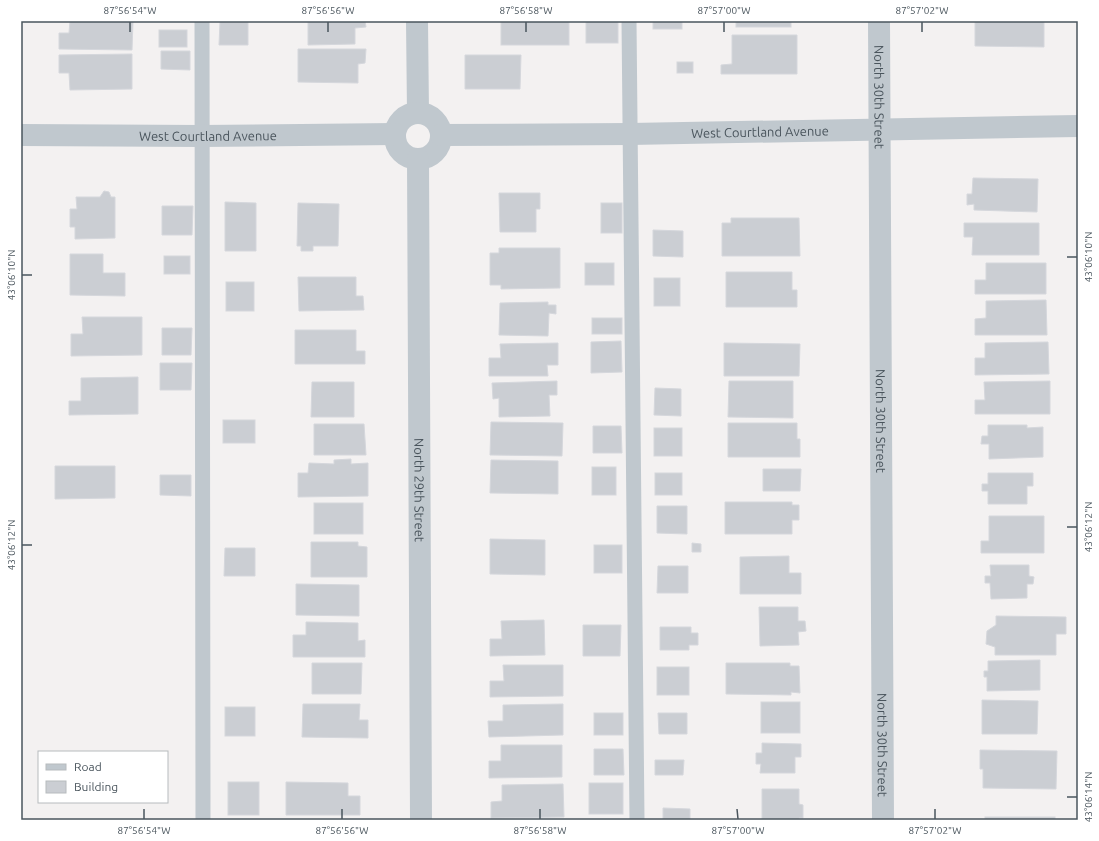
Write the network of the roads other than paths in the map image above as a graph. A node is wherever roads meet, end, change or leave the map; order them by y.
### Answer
1 (202, 21) edge
2 (417, 21) edge
3 (629, 21) edge
4 (880, 21) edge
5 (418, 113) junction
6 (1078, 126) edge
7 (880, 130) junction
8 (395, 134) junction
9 (442, 134) junction
10 (630, 134) junction
11 (21, 135) edge
12 (201, 136) junction
13 (418, 159) junction
14 (203, 820) edge
15 (421, 820) edge
16 (637, 820) edge
17 (883, 820) edge

1 - 12 lane
2 - 5 street
3 - 10 lane
4 - 7 street, North 30th Street
5 - 8 street
5 - 9 street
6 - 7 street, West Courtland Avenue
7 - 10 street, West Courtland Avenue
7 - 17 street, North 30th Street
8 - 12 street, West Courtland Avenue
8 - 13 street
9 - 10 street, West Courtland Avenue
9 - 13 street
10 - 16 lane
11 - 12 street, West Courtland Avenue
12 - 14 lane
13 - 15 street, North 29th Street

